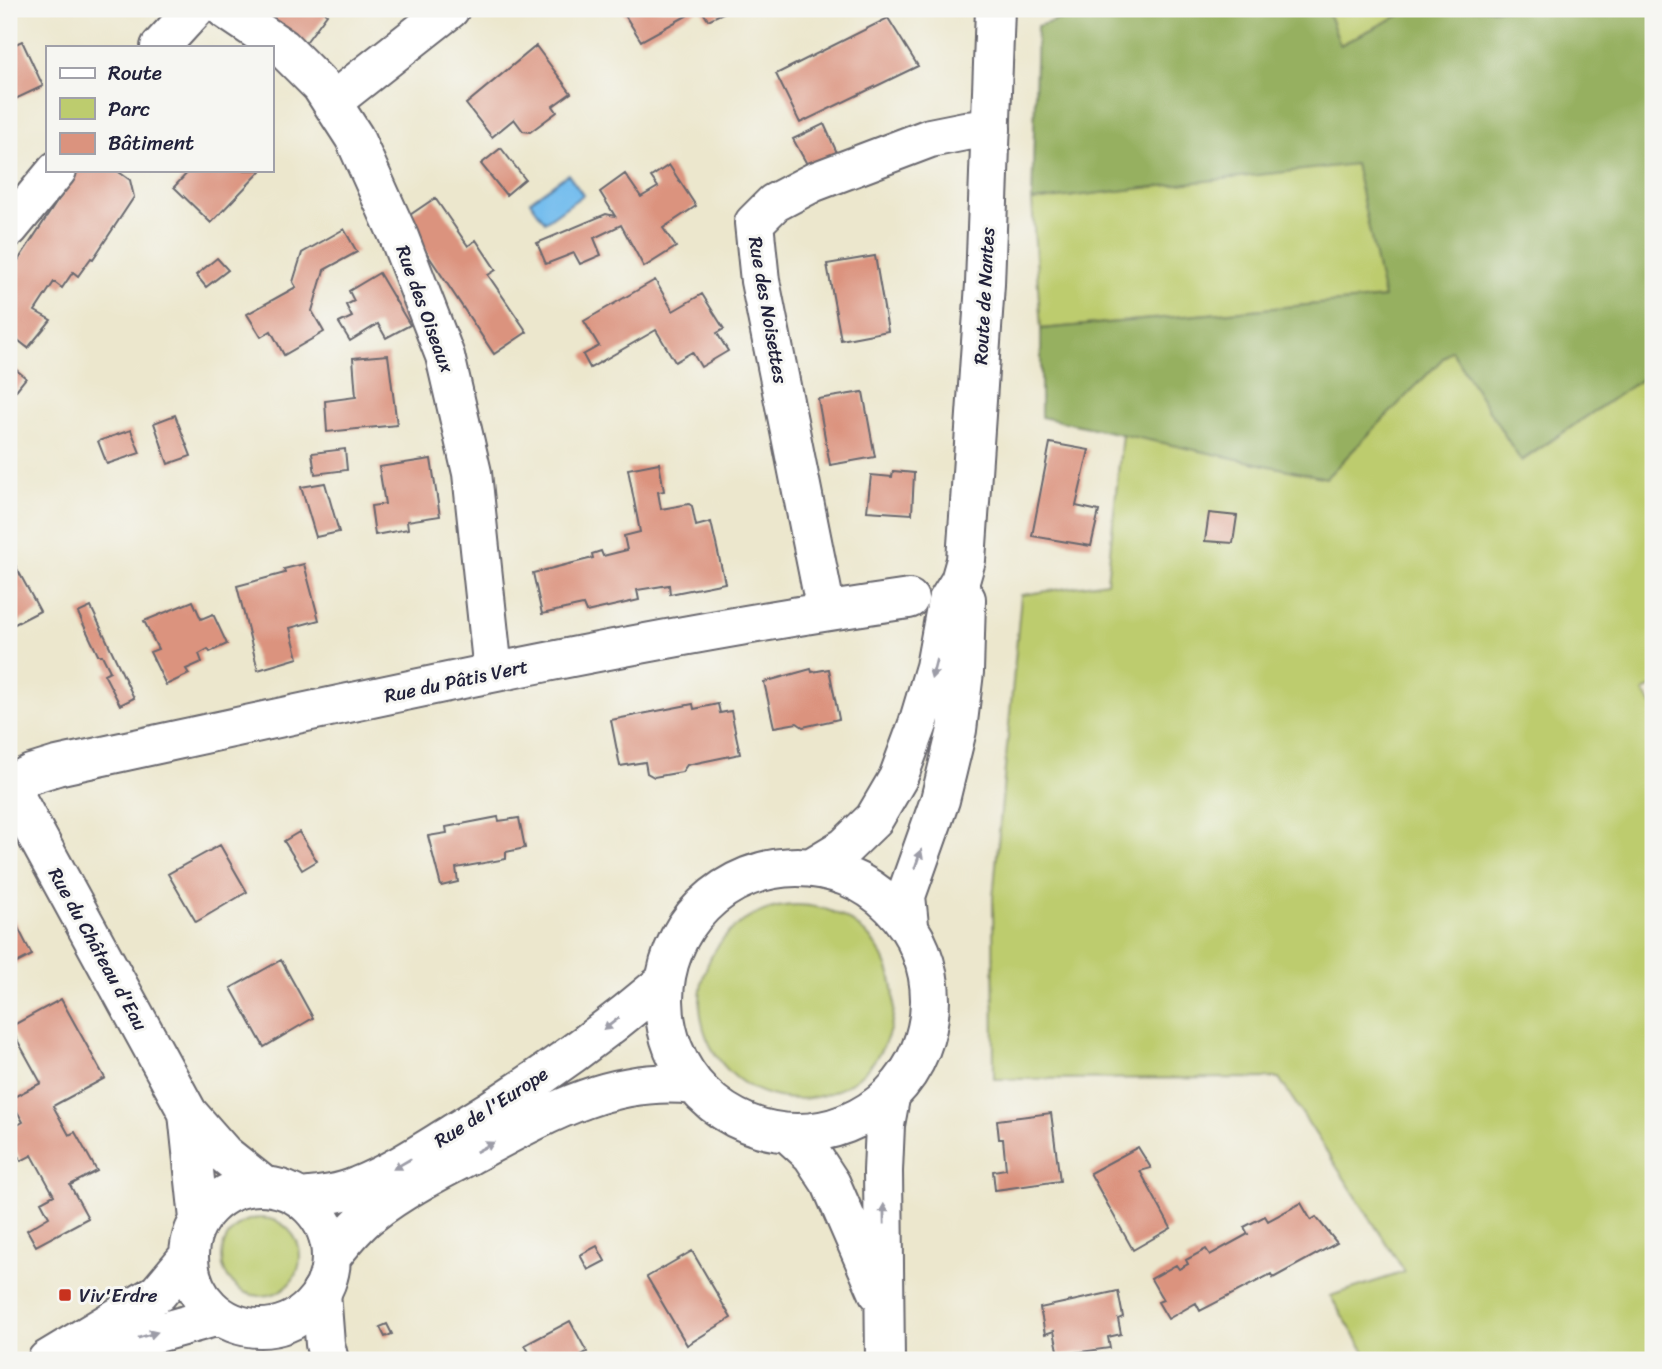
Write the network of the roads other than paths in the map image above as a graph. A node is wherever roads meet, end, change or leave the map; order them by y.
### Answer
1 (195, 9) edge
2 (225, 9) edge
3 (450, 9) edge
4 (995, 9) edge
5 (161, 46) edge
6 (332, 102) junction
7 (991, 129) junction
8 (55, 172) edge
9 (9, 228) edge
10 (960, 581) junction
11 (909, 598) dead end
12 (826, 611) junction
13 (493, 672) junction
14 (9, 785) edge
15 (812, 867) junction
16 (909, 925) junction
17 (664, 981) junction
18 (693, 1085) junction
19 (890, 1098) junction
20 (188, 1113) junction
21 (789, 1134) junction
22 (264, 1186) junction
23 (300, 1198) junction
24 (199, 1220) junction
25 (188, 1257) junction
26 (326, 1275) junction
27 (884, 1306) junction
28 (219, 1316) junction
29 (47, 1360) edge
30 (58, 1360) edge
31 (329, 1360) edge
32 (885, 1360) edge

1 - 5 street
2 - 6 street, Rue des Oiseaux
3 - 6 street
4 - 7 street, Route de Nantes
6 - 13 street, Rue des Oiseaux
7 - 10 street, Route de Nantes
7 - 12 street, Rue des Noisettes
8 - 9 street
10 -> 15 street, Route de Nantes
16 -> 10 street, Route de Nantes
11 - 12 street, Rue du Pâtis Vert
12 - 13 street, Rue du Pâtis Vert
13 - 14 street, Rue du Pâtis Vert
14 - 20 street, Rue du Château d'Eau
15 - 16 street
15 - 17 street
16 - 19 street
17 - 18 street
17 -> 23 street, Rue de l'Europe
18 - 21 street
26 -> 18 street, Rue de l'Europe
19 - 21 street
27 -> 19 street
20 - 22 street, Rue du Château d'Eau
20 - 24 street, Rue du Château d'Eau
21 - 27 street
22 - 23 street
22 - 24 street
23 - 26 street
24 - 25 street
25 - 28 street
25 - 29 street
26 - 28 street
26 - 31 street
27 - 32 street
30 -> 28 street

